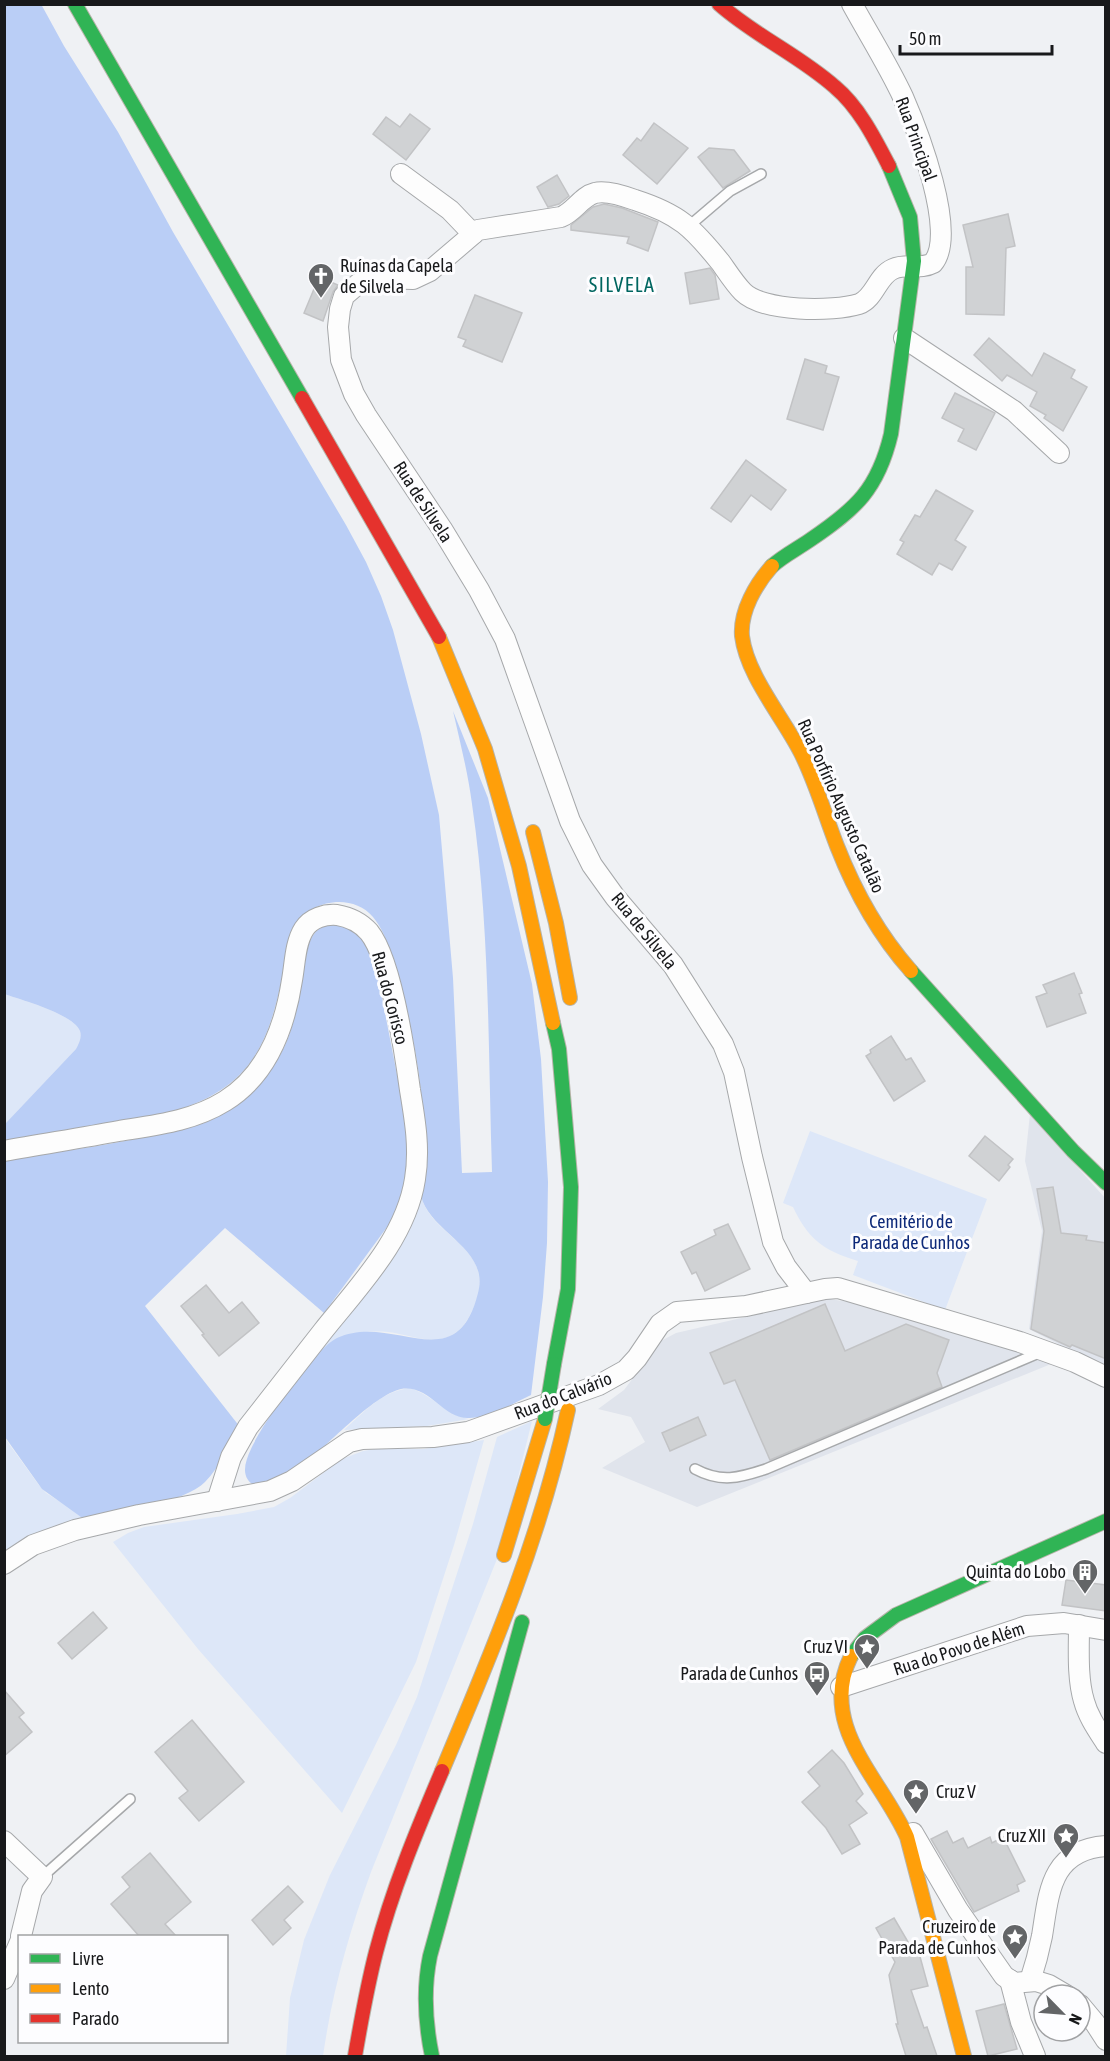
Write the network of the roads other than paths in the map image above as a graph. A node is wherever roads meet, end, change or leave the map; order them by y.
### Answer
1 (75, 4) edge
2 (719, 4) edge
3 (852, 4) edge
4 (401, 174) dead end
5 (761, 174) dead end
6 (689, 226) junction
7 (473, 234) junction
8 (914, 268) junction
9 (904, 338) junction
10 (1059, 453) dead end
11 (529, 819) dead end
12 (571, 1007) dead end
13 (4, 1151) edge
14 (1106, 1183) edge
15 (806, 1293) junction
16 (1043, 1351) junction
17 (1106, 1377) edge
18 (573, 1381) dead end
19 (695, 1469) dead end
20 (217, 1501) junction
21 (542, 1513) junction
22 (1106, 1521) edge
23 (4, 1564) edge
24 (498, 1571) dead end
25 (528, 1591) dead end
26 (524, 1613) dead end
27 (1079, 1625) junction
28 (1106, 1630) edge
29 (841, 1687) junction
30 (1102, 1730) edge
31 (428, 1768) dead end
32 (130, 1799) dead end
33 (900, 1818) junction
34 (4, 1841) edge
35 (1106, 1846) edge
36 (42, 1876) junction
37 (21, 1935) edge
38 (18, 1947) edge
39 (4, 1979) edge
40 (1010, 1980) junction
41 (1030, 1981) junction
42 (1040, 1983) edge
43 (1092, 2020) edge
44 (1106, 2040) edge
45 (345, 2056) edge
46 (354, 2056) edge
47 (432, 2056) edge
48 (964, 2056) edge
49 (1035, 2056) edge

1 - 24 main road, bridge
2 - 8 main road, Rua Porfírio Augusto Catalão
3 - 8 street, Rua Principal
4 - 7 street
5 - 6 lane
6 - 7 street, Rua de Silvela
6 - 8 street, Rua de Silvela
7 - 15 street, Rua de Silvela
8 - 9 main road, Rua Porfírio Augusto Catalão
9 - 10 street
9 - 14 main road, Rua Porfírio Augusto Catalão
11 - 12 main road
13 - 20 street, Rua do Corisco
15 - 16 street, Rua do Calvário
15 - 20 street, Rua do Calvário
16 - 17 street, Rua do Calvário
16 - 19 lane
18 - 21 main road
20 - 23 street, Rua do Calvário
21 - 25 main road
21 - 46 main road
22 - 29 main road
26 - 47 main road
27 - 28 street, Rua do Povo de Além
27 - 29 street, Rua do Povo de Além
27 - 30 street
29 - 33 main road
31 - 45 main road
32 - 36 lane
33 - 40 street
33 - 48 main road
34 - 36 street
35 - 41 street
36 - 37 street
38 - 39 street
40 - 41 street
40 - 49 street
41 - 42 street
43 - 44 street

